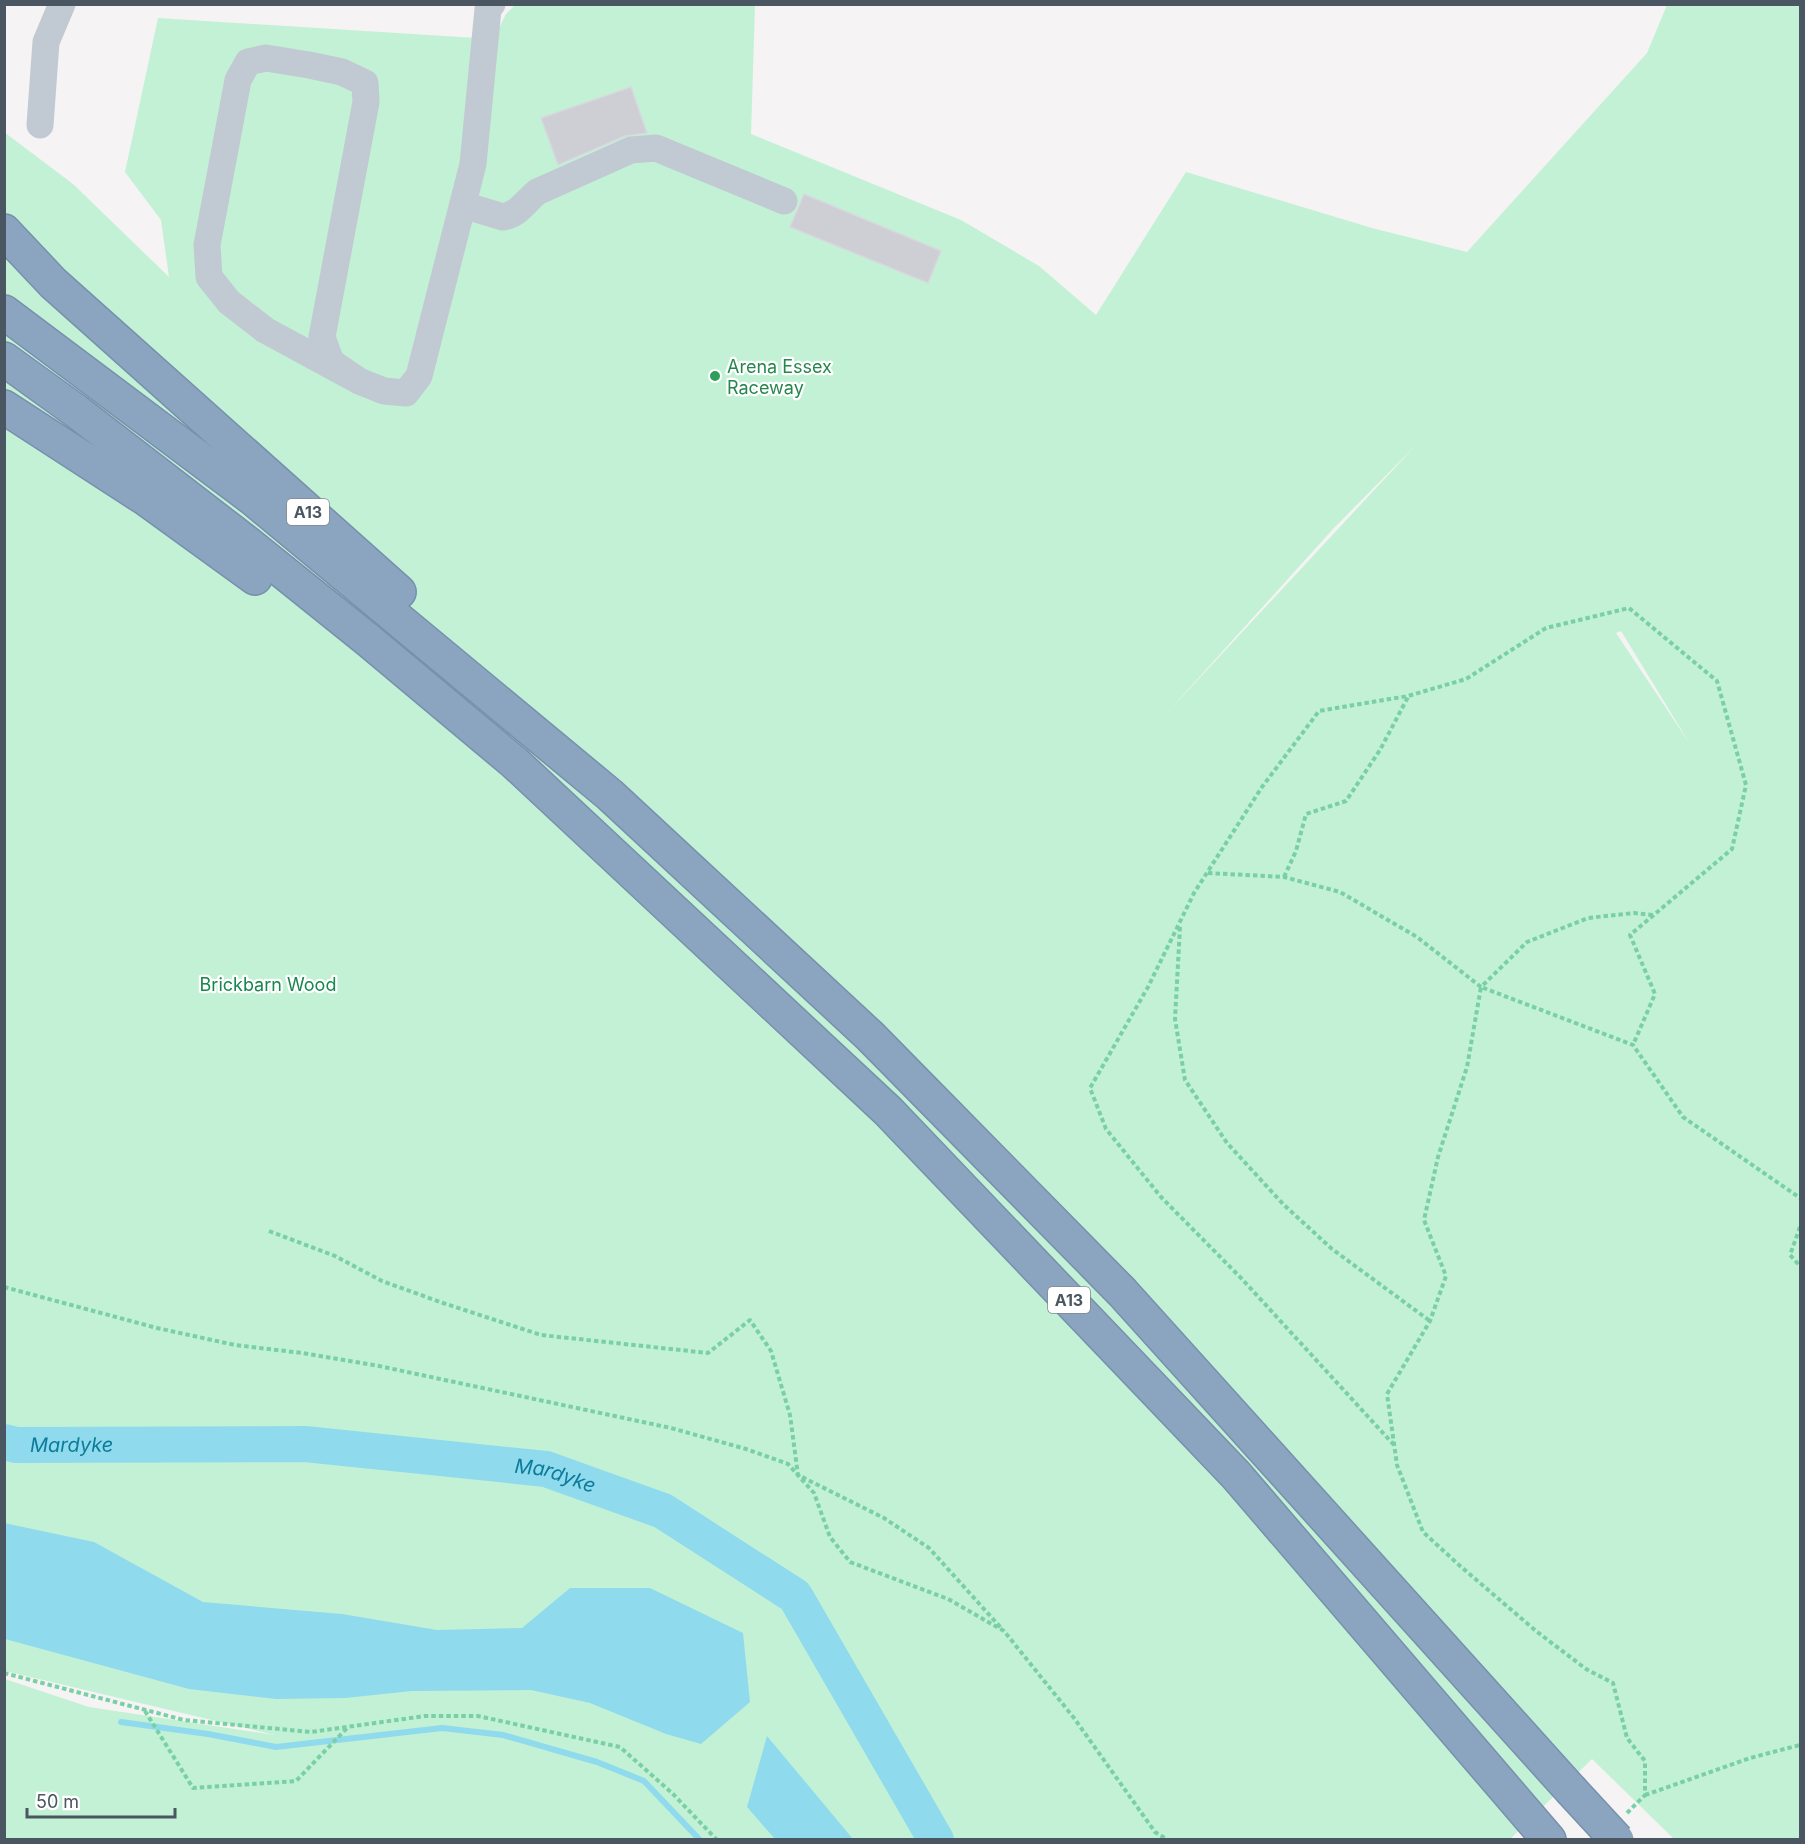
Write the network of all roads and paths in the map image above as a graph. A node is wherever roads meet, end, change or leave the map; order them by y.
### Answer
1 (62, 4) edge
2 (492, 4) edge
3 (40, 125) dead end
4 (784, 201) dead end
5 (463, 205) junction
6 (4, 231) edge
7 (4, 312) edge
8 (4, 359) edge
9 (359, 381) junction
10 (4, 407) edge
11 (1408, 696) junction
12 (609, 795) junction
13 (568, 813) junction
14 (1208, 873) junction
15 (1284, 878) junction
16 (1654, 915) junction
17 (1180, 923) junction
18 (1480, 987) junction
19 (1633, 1045) junction
20 (1800, 1198) edge
21 (1800, 1227) edge
22 (270, 1231) dead end
23 (1800, 1266) edge
24 (4, 1287) edge
25 (1430, 1321) junction
26 (1394, 1445) junction
27 (798, 1475) junction
28 (1004, 1631) junction
29 (4, 1673) edge
30 (145, 1710) junction
31 (348, 1727) junction
32 (1800, 1745) edge
33 (1645, 1794) junction
34 (1620, 1828) edge
35 (1541, 1831) edge
36 (717, 1839) edge
37 (1168, 1839) edge

1 - 3 lane
2 - 5 lane
4 - 5 lane
5 - 9 lane
6 - 12 highway, A13
7 - 12 highway, A13
8 - 13 highway, A13
9 - 9 lane
10 - 13 highway, A13
11 - 14 path
11 - 15 path
11 - 16 path
12 - 34 highway, A13, bridge
13 - 35 highway, A13
14 - 15 path
14 - 17 path
15 - 18 path
16 - 18 path
16 - 19 path
17 - 25 path
17 - 26 path
18 - 19 path
18 - 25 path
19 - 20 path
21 - 23 path
22 - 27 path
24 - 27 path
25 - 26 path
26 - 33 path
27 - 28 path
27 - 28 path
28 - 37 path
29 - 30 path
30 - 31 path
30 - 31 path
31 - 36 path
32 - 33 path
33 - 34 path

